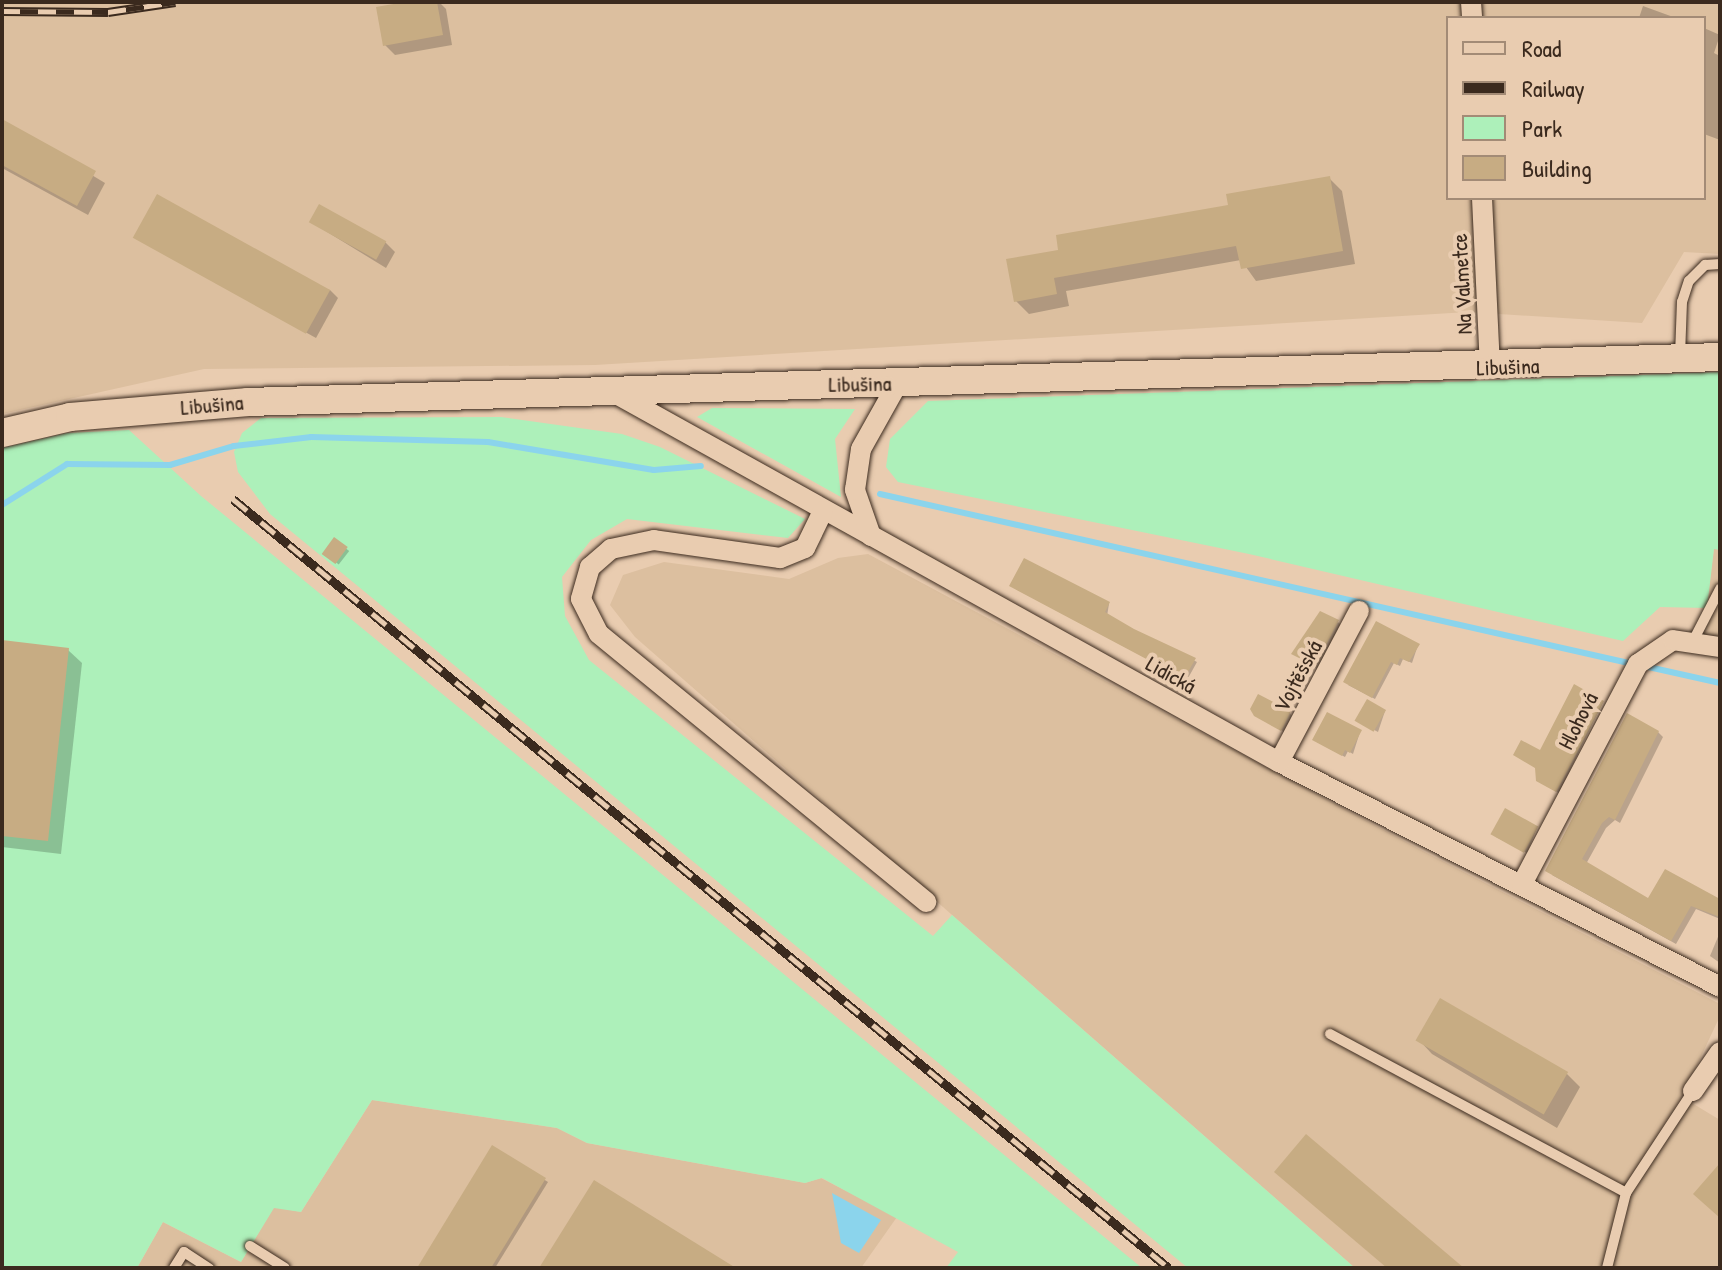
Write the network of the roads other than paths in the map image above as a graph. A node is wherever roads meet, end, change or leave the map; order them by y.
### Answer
1 (1482, 200) edge
2 (1720, 264) edge
3 (1720, 357) edge
4 (1680, 360) junction
5 (1490, 368) junction
6 (898, 383) junction
7 (607, 389) junction
8 (2, 433) edge
9 (823, 511) junction
10 (871, 536) junction
11 (1720, 589) edge
12 (1359, 611) dead end
13 (1693, 641) junction
14 (1720, 647) edge
15 (1279, 762) junction
16 (1522, 884) junction
17 (926, 902) dead end
18 (1720, 987) edge
19 (1330, 1034) dead end
20 (1720, 1052) edge
21 (1693, 1091) joint
22 (1626, 1193) junction
23 (250, 1246) dead end
24 (174, 1268) edge
25 (209, 1268) edge
26 (285, 1268) edge
27 (1607, 1268) edge

1 - 5 street, Na Valmetce
2 - 4 lane
3 - 4 main road, Libušina
4 - 5 main road, Libušina
5 - 6 main road, Libušina
6 - 7 main road, Libušina
6 - 10 street
7 - 8 main road, Libušina
7 - 9 street, Lidická
9 - 10 street, Lidická
9 - 17 street
10 - 15 street, Lidická
11 - 13 lane
12 - 15 street, Vojtěšská
13 - 14 street, Hlohová
13 - 16 street, Hlohová
15 - 16 street, Lidická
16 - 18 street, Lidická
19 - 22 lane
20 - 21 street
21 - 22 lane
22 - 27 lane
23 - 26 lane
24 - 25 lane

